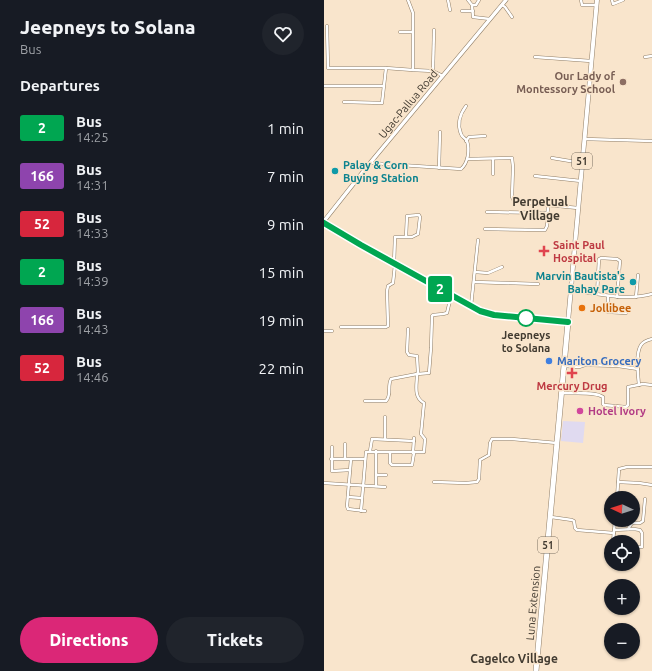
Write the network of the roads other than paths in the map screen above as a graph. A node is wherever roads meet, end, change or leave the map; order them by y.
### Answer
1 (408, 0) edge
2 (448, 0) edge
3 (468, 0) edge
4 (479, 0) edge
5 (506, 0) edge
6 (581, 0) edge
7 (612, 0) edge
8 (623, 0) edge
9 (597, 2) edge
10 (472, 5) junction
11 (502, 5) junction
12 (450, 10) dead end
13 (462, 11) dead end
14 (473, 11) junction
15 (512, 17) dead end
16 (490, 19) junction
17 (327, 26) dead end
18 (434, 30) dead end
19 (400, 32) dead end
20 (413, 32) junction
21 (326, 53) edge
22 (652, 56) edge
23 (535, 57) dead end
24 (644, 57) dead end
25 (591, 62) junction
26 (326, 68) edge
27 (386, 68) junction
28 (413, 70) junction
29 (433, 71) junction
30 (442, 76) junction
31 (324, 86) edge
32 (384, 86) junction
33 (344, 102) dead end
34 (466, 106) dead end
35 (440, 132) dead end
36 (485, 136) dead end
37 (584, 139) junction
38 (466, 141) junction
39 (652, 141) edge
40 (552, 158) dead end
41 (493, 159) junction
42 (467, 160) junction
43 (370, 163) junction
44 (582, 163) junction
45 (439, 168) junction
46 (493, 174) dead end
47 (535, 176) dead end
48 (580, 181) junction
49 (548, 205) junction
50 (578, 208) junction
51 (487, 212) dead end
52 (548, 212) junction
53 (324, 222) edge
54 (485, 230) dead end
55 (406, 237) junction
56 (478, 240) dead end
57 (395, 264) junction
58 (502, 267) dead end
59 (475, 272) junction
60 (638, 275) dead end
61 (474, 282) junction
62 (538, 284) dead end
63 (571, 290) junction
64 (597, 294) junction
65 (652, 294) edge
66 (451, 296) junction
67 (608, 296) junction
68 (617, 296) junction
69 (636, 297) junction
70 (471, 307) junction
71 (626, 313) dead end
72 (568, 322) junction
73 (340, 327) dead end
74 (408, 329) dead end
75 (324, 331) edge
76 (332, 331) dead end
77 (652, 339) edge
78 (564, 366) junction
79 (638, 369) junction
80 (418, 374) junction
81 (639, 385) junction
82 (652, 385) edge
83 (562, 393) junction
84 (365, 401) dead end
85 (385, 417) dead end
86 (385, 440) junction
87 (557, 443) junction
88 (345, 444) dead end
89 (332, 447) dead end
90 (370, 451) junction
91 (376, 451) junction
92 (390, 452) junction
93 (414, 453) junction
94 (331, 458) junction
95 (345, 459) junction
96 (351, 459) junction
97 (365, 460) junction
98 (652, 467) edge
99 (350, 470) junction
100 (376, 475) junction
101 (386, 475) dead end
102 (434, 482) dead end
103 (618, 482) junction
104 (324, 483) edge
105 (349, 485) junction
106 (652, 485) edge
107 (363, 486) junction
108 (376, 486) junction
109 (385, 487) dead end
110 (617, 491) edge
111 (348, 497) junction
112 (362, 498) junction
113 (645, 499) dead end
114 (361, 511) junction
115 (365, 511) dead end
116 (550, 517) junction
117 (640, 523) edge
118 (614, 527) edge
119 (630, 527) edge
120 (628, 530) junction
121 (614, 532) junction
122 (614, 535) edge
123 (640, 547) edge
124 (536, 671) edge

1 - 20 street
2 - 12 street
3 - 10 street
4 - 10 street
5 - 11 street, Ugac-Pallua Road
6 - 9 street
7 - 8 street
9 - 25 main road, 51
10 - 14 street
11 - 15 street
11 - 16 street, Ugac-Pallua Road
13 - 14 street
14 - 16 street
16 - 30 street, Ugac-Pallua Road
17 - 21 street
18 - 29 street
19 - 20 street
20 - 28 street
21 - 26 street
22 - 24 street
23 - 25 street
25 - 37 main road, 51
26 - 27 street
27 - 28 street
27 - 32 street
28 - 29 street
29 - 30 street
30 - 43 street, Ugac-Pallua Road
31 - 32 street
32 - 33 street
34 - 38 street
35 - 45 street
36 - 38 street
37 - 39 street
37 - 44 main road, 51
38 - 42 street
40 - 44 street
41 - 42 street
41 - 46 street
41 - 49 street
42 - 45 street
43 - 45 street
43 - 53 street, Ugac-Pallua Road
44 - 48 main road, 51
47 - 48 street
48 - 50 main road, 51
49 - 50 street
49 - 52 street
50 - 63 main road, 51
51 - 52 street
52 - 54 street
53 - 57 highway
55 - 55 street
55 - 57 street
56 - 59 street
57 - 66 highway
57 - 73 street
58 - 59 street
59 - 61 street
60 - 69 street
61 - 62 street
61 - 70 street
63 - 64 street
63 - 72 main road, 51
64 - 67 street
64 - 68 street
65 - 69 street
66 - 70 highway
66 - 80 street
67 - 68 street
67 - 71 street
68 - 69 street
70 - 72 highway
72 - 78 highway, 51
74 - 80 street
75 - 76 street
77 - 79 street
78 - 79 street
78 - 83 highway, 51
79 - 81 street
80 - 84 street
80 - 93 street
81 - 82 street
81 - 83 street
83 - 87 highway, Luna Extension / 51
85 - 86 street
86 - 90 street
86 - 93 street
87 - 102 street
87 - 116 highway, Luna Extension / 51
88 - 95 street
89 - 94 street
90 - 91 street
90 - 97 street
91 - 92 street
91 - 100 street
92 - 93 street
92 - 93 street
94 - 95 street
94 - 99 street
95 - 96 street
96 - 97 street
96 - 99 street
97 - 107 street
98 - 103 street
99 - 105 street
100 - 101 street
100 - 108 street
103 - 106 street
103 - 110 street
104 - 105 street
105 - 107 street
105 - 111 street
107 - 108 street
107 - 112 street
108 - 109 street
111 - 112 street
111 - 114 street
112 - 114 street
113 - 117 street
114 - 115 street
116 - 121 street
116 - 124 highway, Luna Extension / 51
118 - 121 street
119 - 120 street
120 - 121 street
120 - 123 street
121 - 122 street

